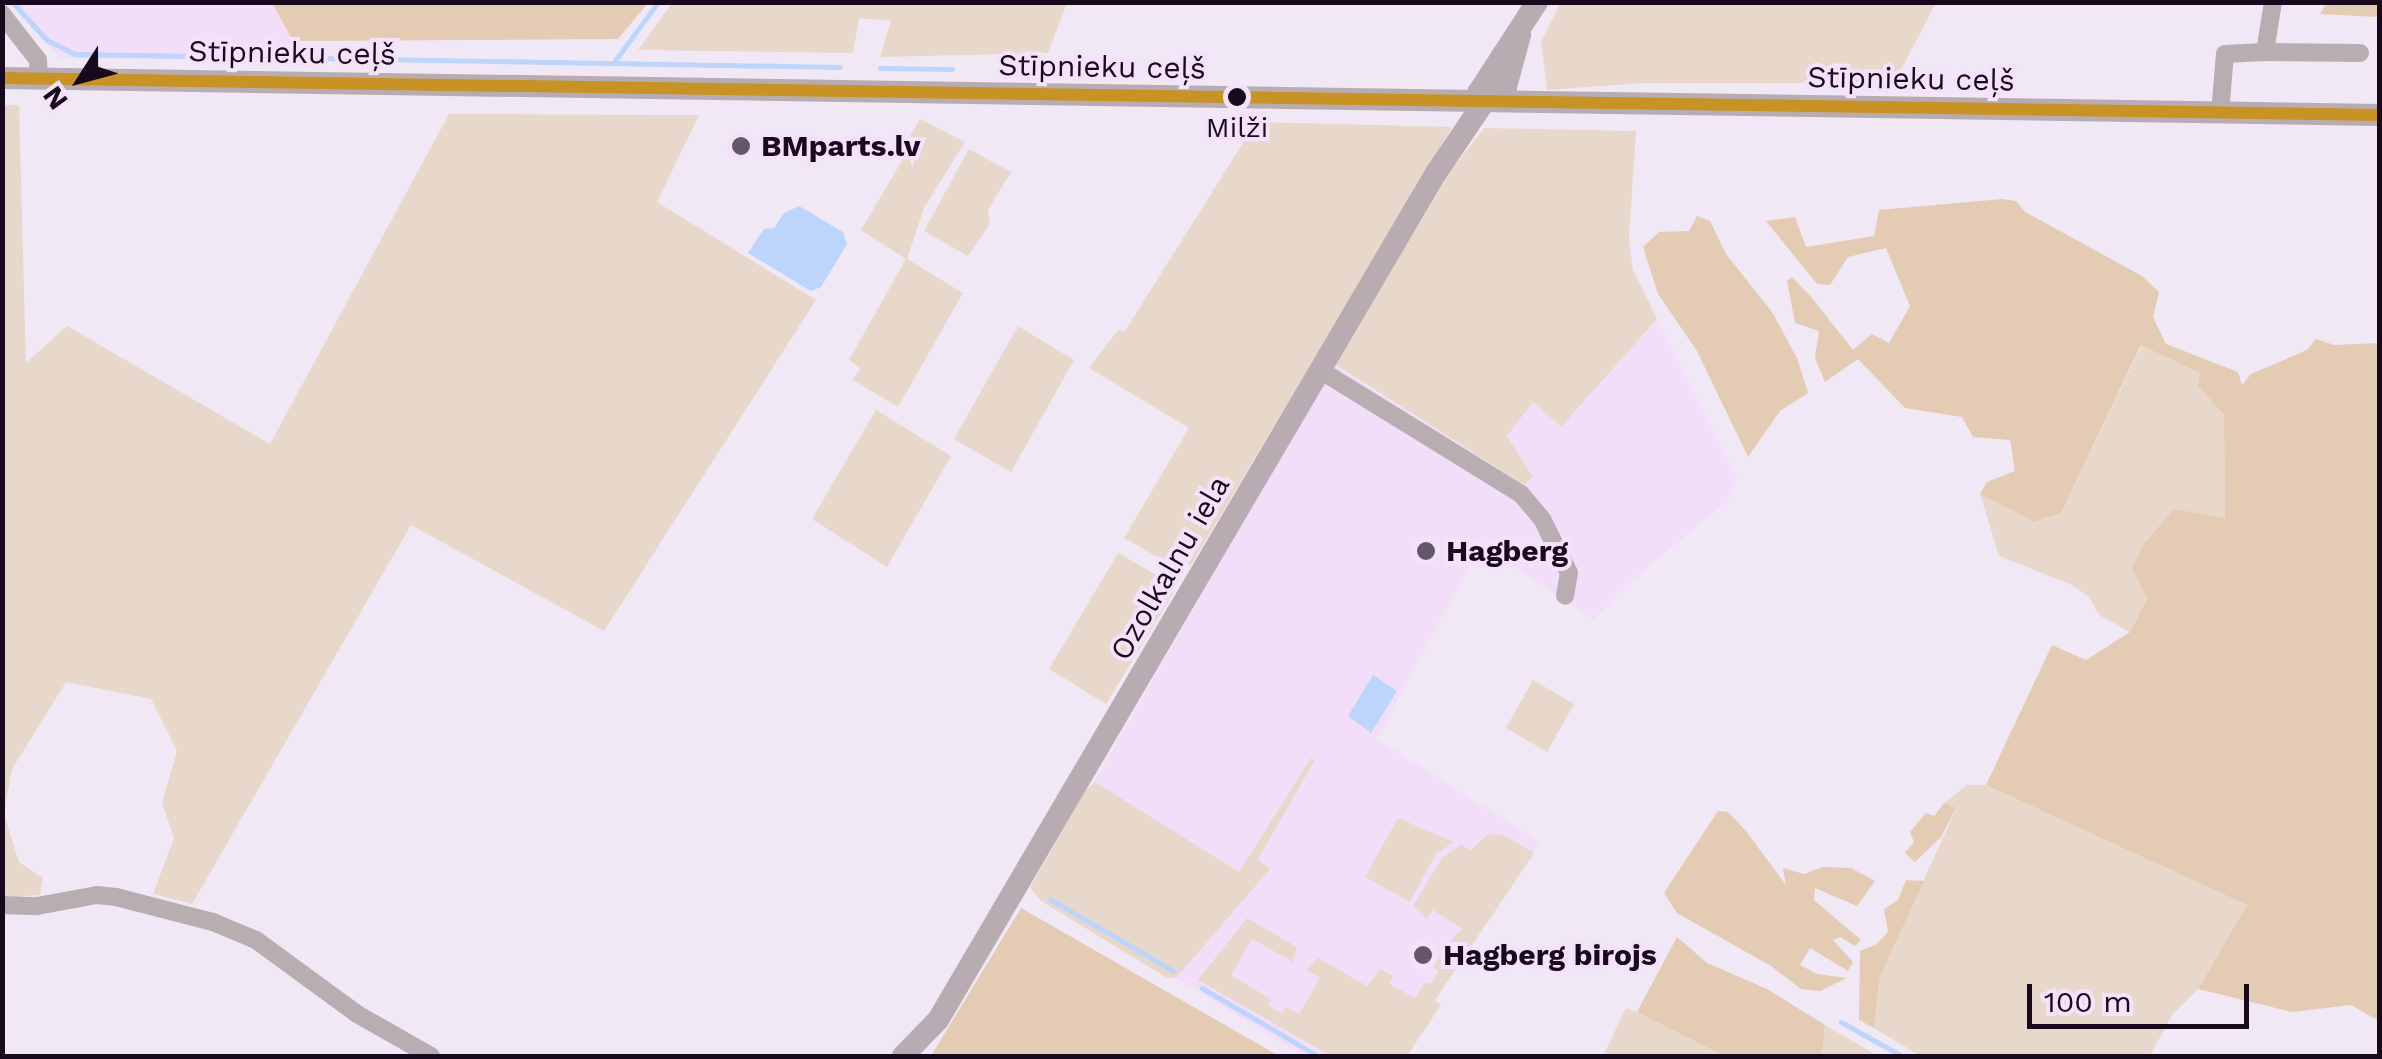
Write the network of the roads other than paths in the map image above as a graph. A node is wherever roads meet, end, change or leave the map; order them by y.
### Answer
1 (1537, 2) edge
2 (2273, 2) edge
3 (2, 14) edge
4 (2266, 52) junction
5 (2360, 53) dead end
6 (2, 78) edge
7 (39, 79) junction
8 (1482, 105) junction
9 (2220, 113) junction
10 (2380, 115) edge
11 (1320, 370) junction
12 (1565, 596) dead end
13 (2, 905) edge
14 (431, 1056) edge
15 (903, 1056) edge

1 - 8 main road, Ozolkalnu iela
2 - 4 street
3 - 7 street
4 - 5 street
4 - 9 street
6 - 7 main road, Stīpnieku ceļš
7 - 8 main road, Stīpnieku ceļš
8 - 9 main road, Stīpnieku ceļš
8 - 11 main road, Ozolkalnu iela
9 - 10 main road, Stīpnieku ceļš
11 - 12 street
11 - 15 main road, Ozolkalnu iela
13 - 14 street

